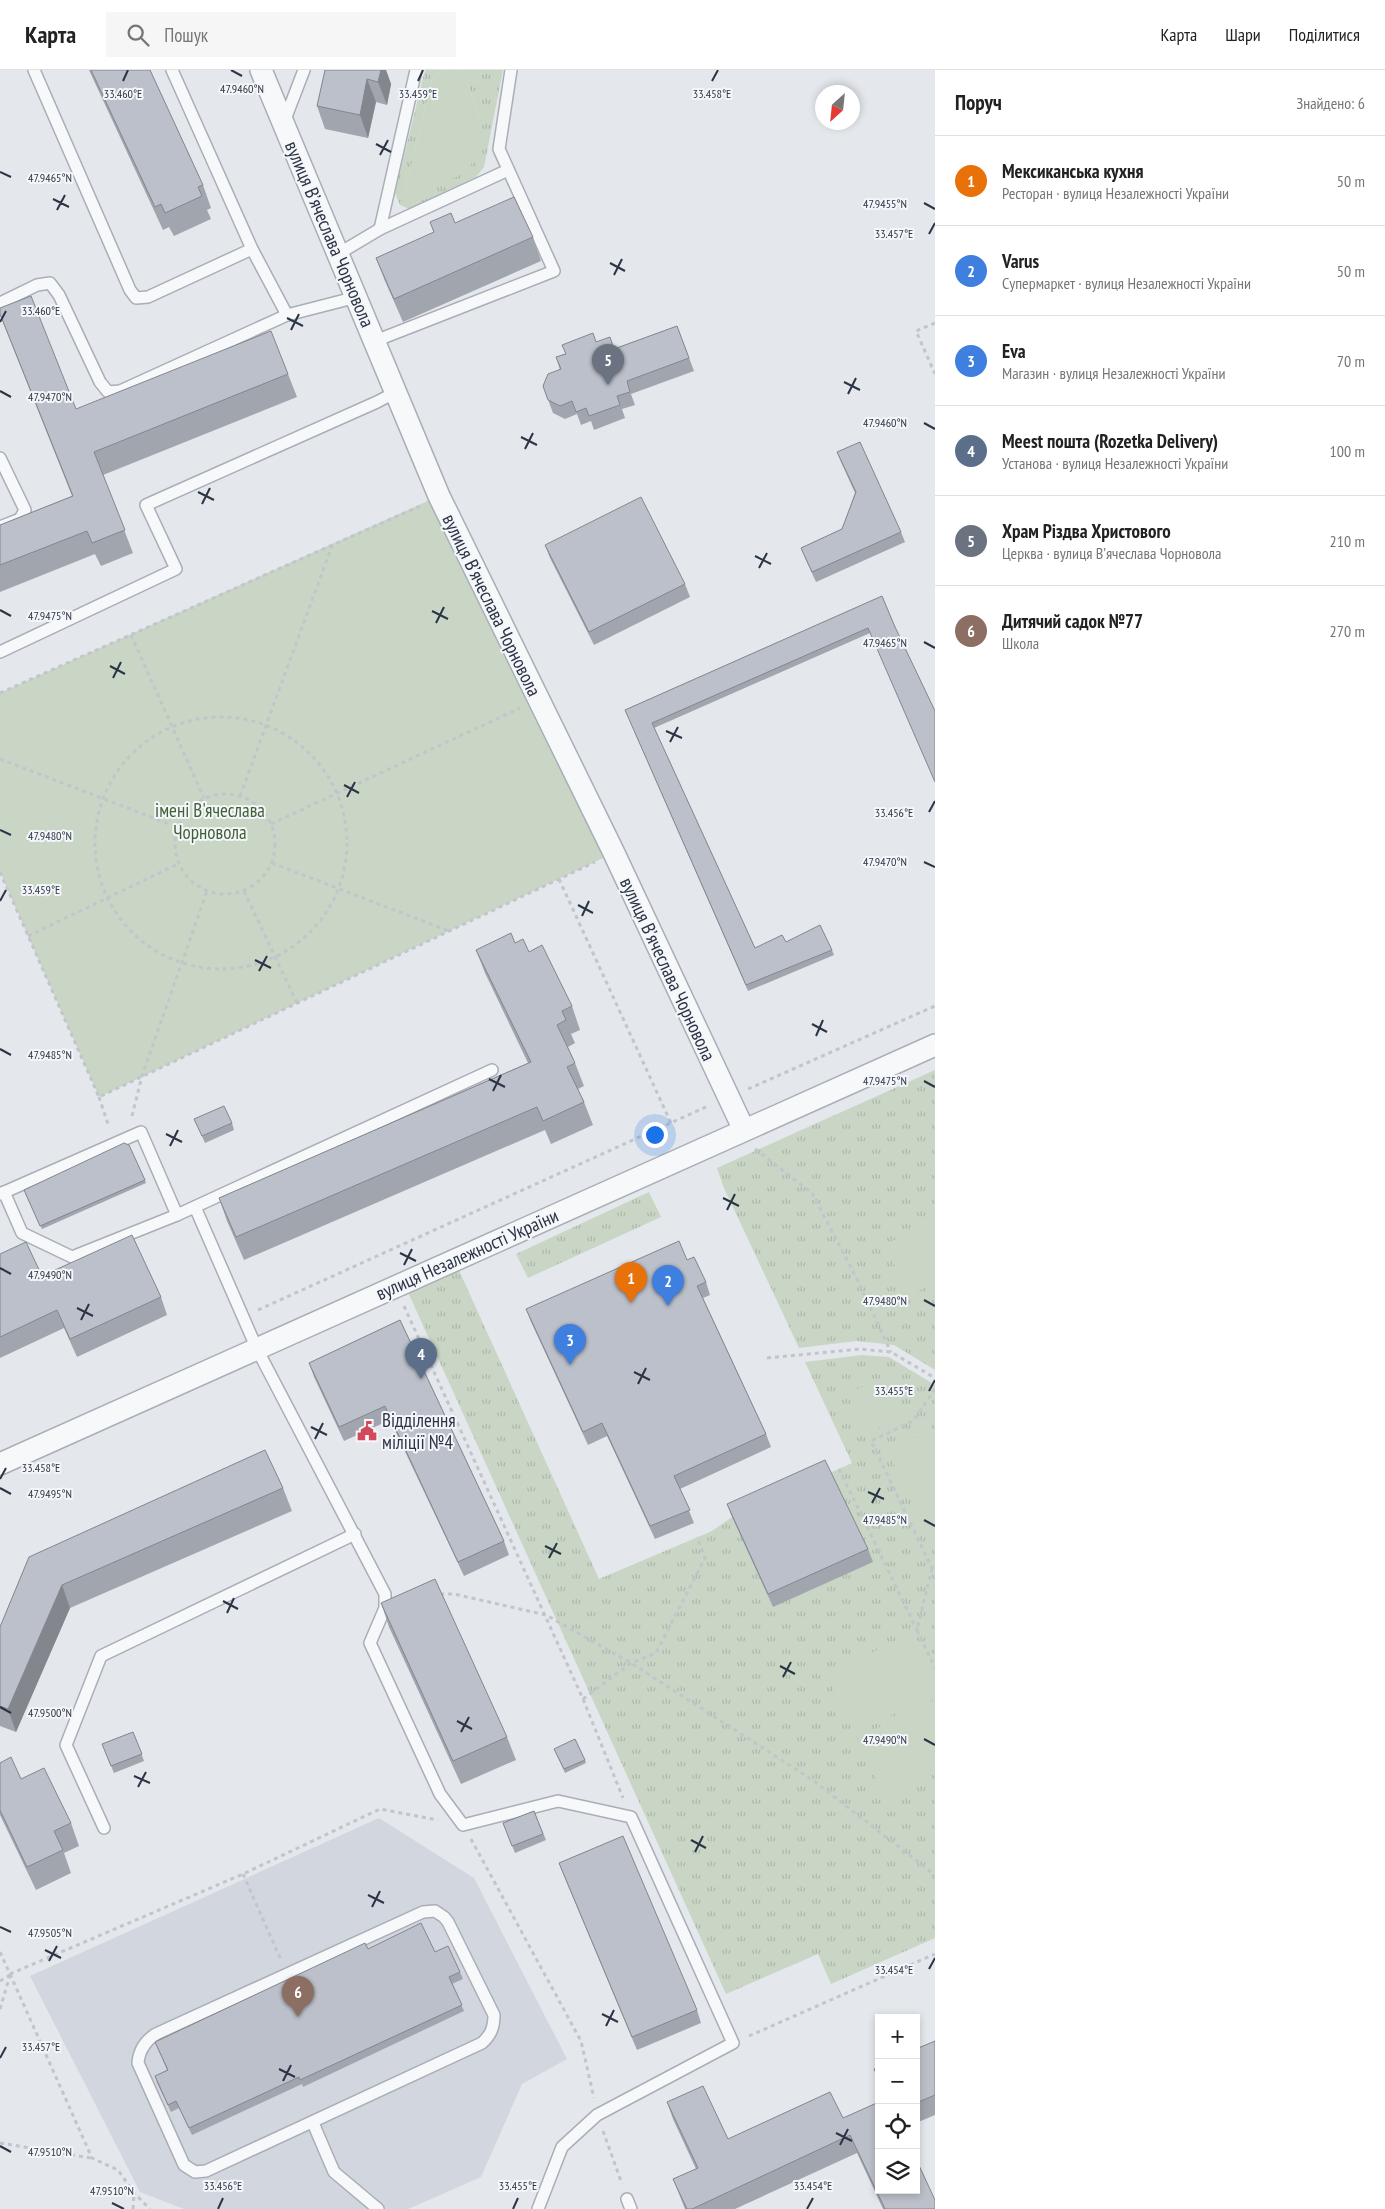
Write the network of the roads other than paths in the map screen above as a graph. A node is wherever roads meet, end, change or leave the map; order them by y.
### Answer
1 (34, 70) edge
2 (172, 70) edge
3 (261, 70) edge
4 (304, 70) edge
5 (416, 70) edge
6 (511, 70) edge
7 (284, 124) junction
8 (508, 170) junction
9 (380, 229) junction
10 (252, 249) junction
11 (338, 254) junction
12 (356, 298) junction
13 (0, 303) edge
14 (287, 315) junction
15 (375, 342) junction
16 (396, 392) junction
17 (0, 458) edge
18 (0, 527) edge
19 (0, 652) edge
20 (935, 1044) edge
21 (492, 1070) dead end
22 (748, 1138) junction
23 (2, 1193) edge
24 (195, 1207) junction
25 (177, 1215) junction
26 (257, 1349) junction
27 (0, 1464) edge
28 (355, 1534) junction
29 (104, 1828) dead end
30 (313, 2123) junction
31 (378, 2209) edge
32 (538, 2209) edge

1 - 10 lane
2 - 10 lane
3 - 7 street, вулиця Вʼячеслава Чорновола
4 - 7 lane
5 - 9 lane
6 - 8 lane
7 - 11 street, вулиця Вʼячеслава Чорновола
8 - 9 lane
8 - 15 lane
9 - 11 lane
10 - 14 lane
11 - 12 street, вулиця Вʼячеслава Чорновола
12 - 14 lane
12 - 15 street, вулиця Вʼячеслава Чорновола
13 - 14 lane
15 - 16 street, вулиця Вʼячеслава Чорновола
16 - 19 lane
16 - 22 street, вулиця Вʼячеслава Чорновола
17 - 18 lane
20 - 22 street, вулиця Незалежності України
21 - 24 lane
22 - 26 street, вулиця Незалежності України
23 - 25 lane
23 - 25 lane
24 - 25 lane
24 - 26 lane
26 - 27 street, вулиця Незалежності України
26 - 28 lane
28 - 29 lane
28 - 32 lane
30 - 30 lane
30 - 31 lane

